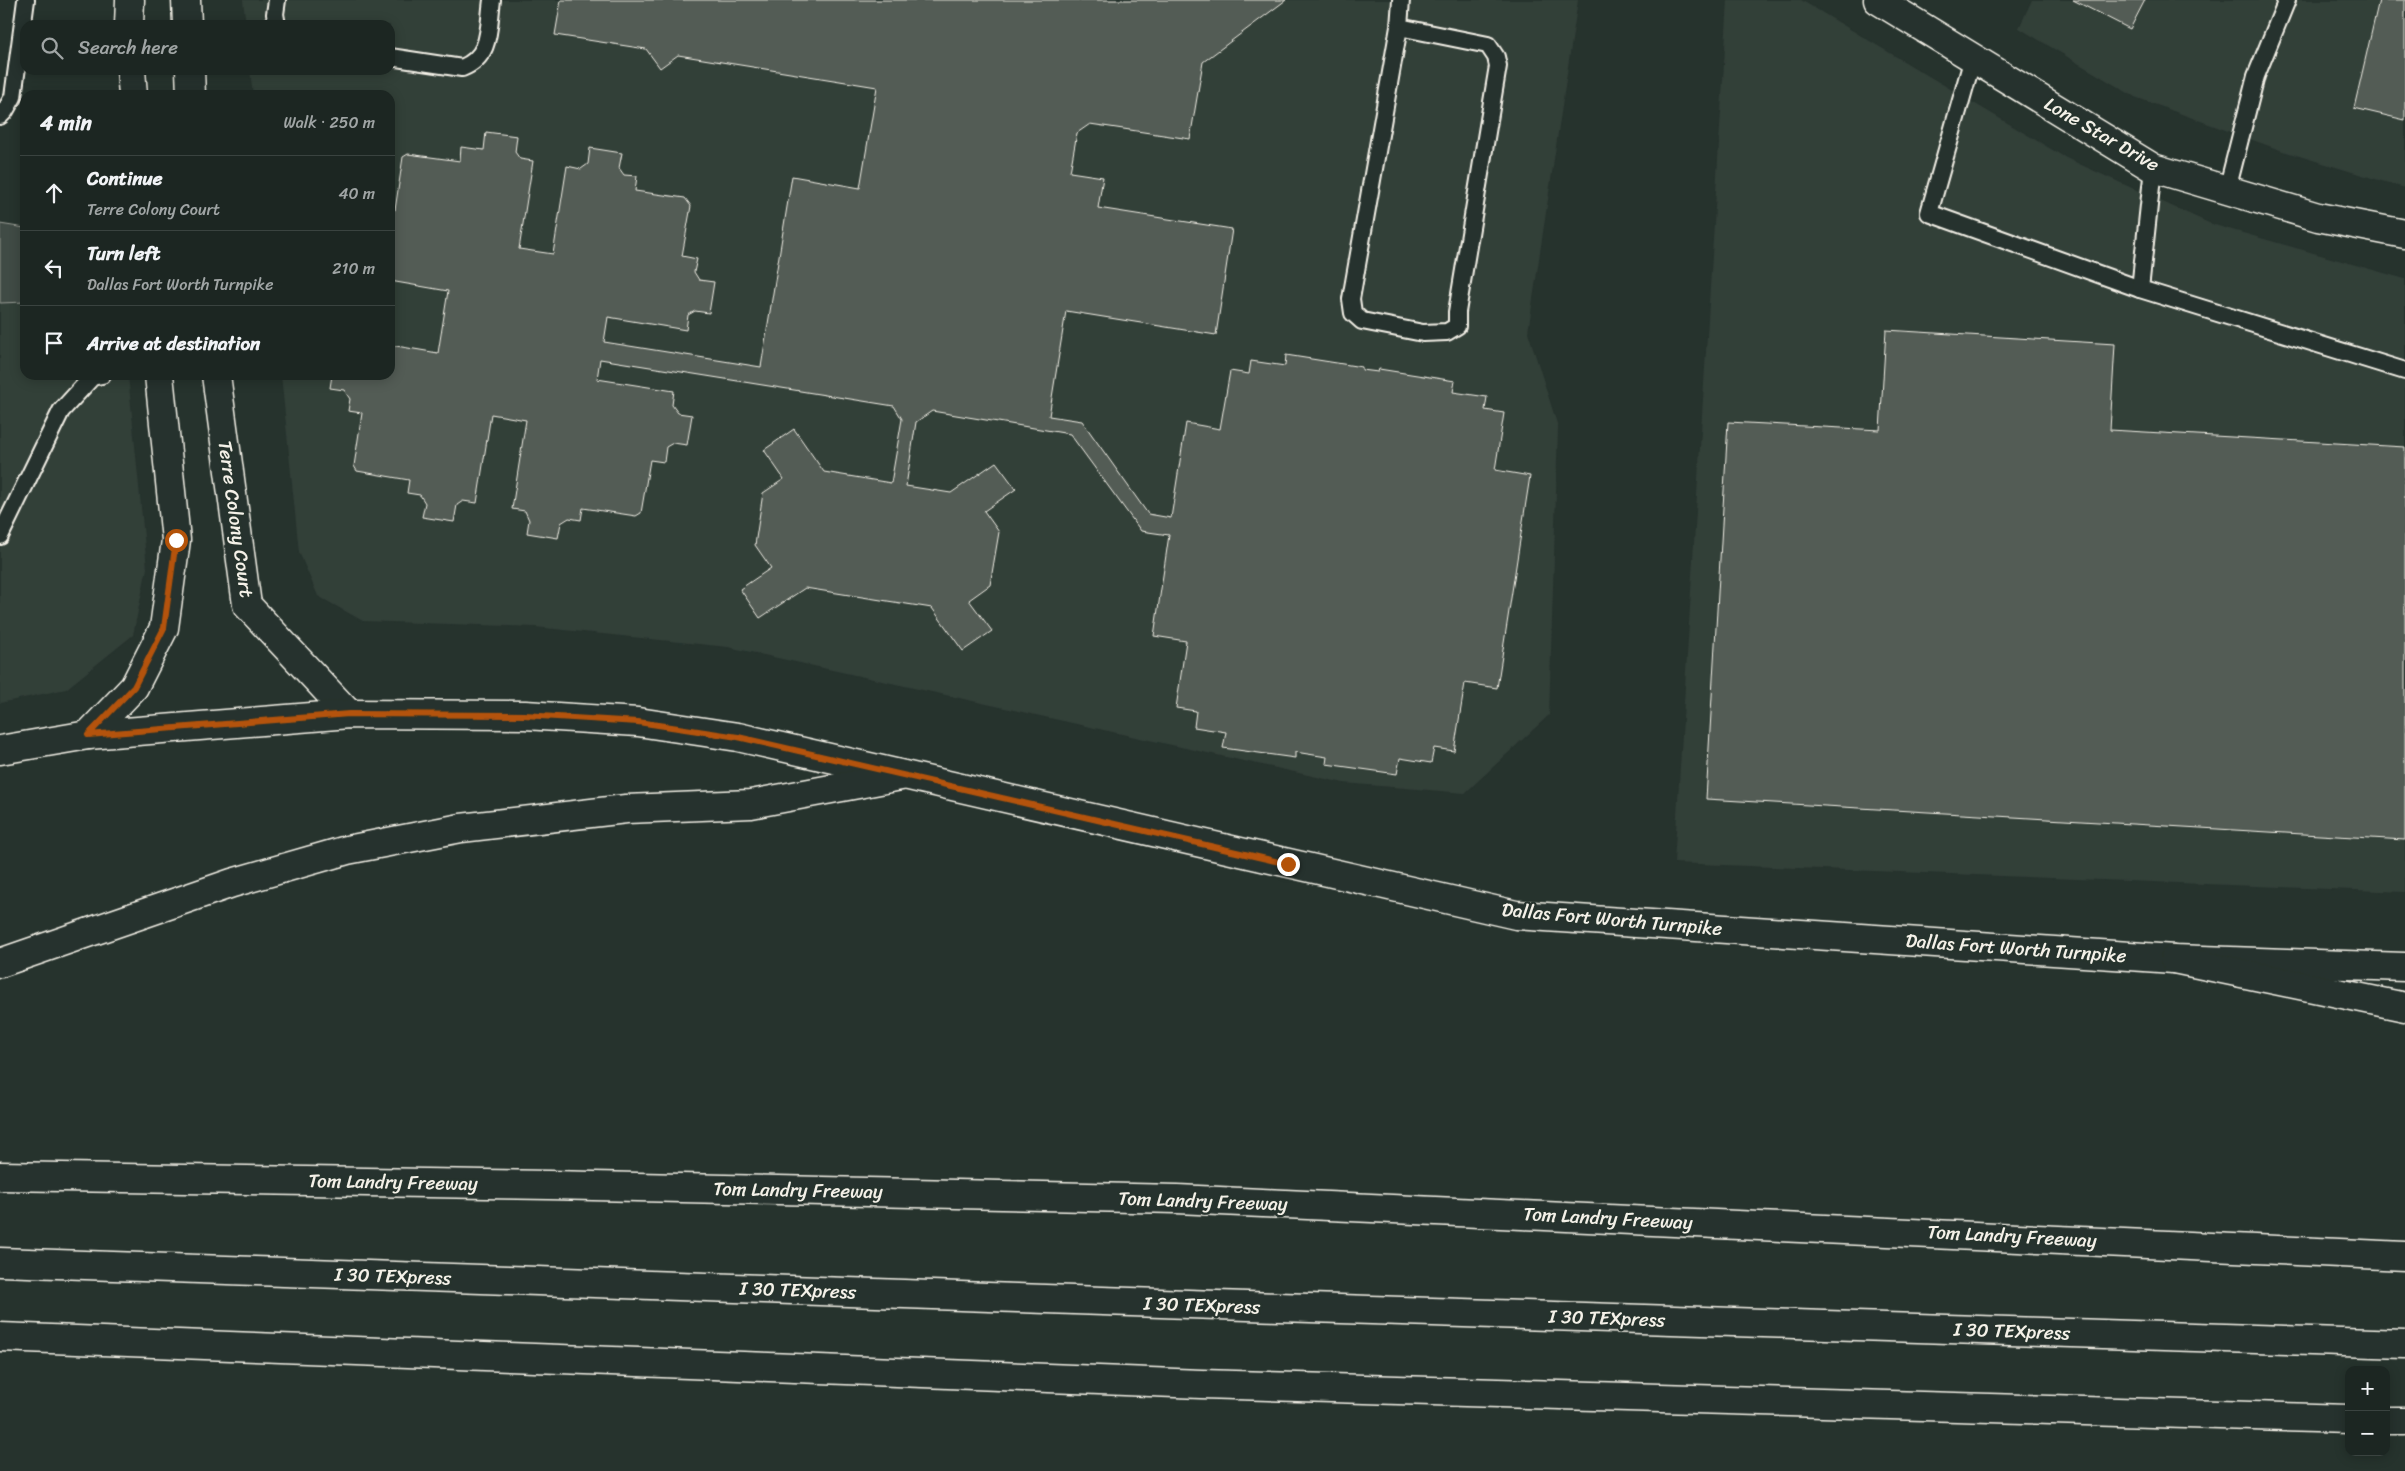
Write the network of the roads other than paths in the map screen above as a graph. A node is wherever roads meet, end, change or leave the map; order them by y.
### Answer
1 (26, 0) edge
2 (130, 0) edge
3 (186, 0) edge
4 (278, 0) edge
5 (492, 0) edge
6 (1401, 0) edge
7 (1878, 0) edge
8 (2287, 0) edge
9 (24, 20) edge
10 (130, 20) edge
11 (187, 20) edge
12 (277, 20) edge
13 (1400, 26) junction
14 (20, 48) edge
15 (395, 58) edge
16 (1973, 58) junction
17 (131, 75) edge
18 (190, 75) edge
19 (133, 90) edge
20 (191, 90) edge
21 (0, 116) edge
22 (2153, 168) junction
23 (2228, 190) junction
24 (2405, 234) edge
25 (2140, 289) junction
26 (2405, 371) edge
27 (89, 380) edge
28 (160, 380) edge
29 (217, 380) edge
30 (0, 536) edge
31 (349, 714) junction
32 (88, 735) junction
33 (0, 750) edge
34 (901, 776) junction
35 (2174, 959) junction
36 (0, 963) edge
37 (2405, 967) edge
38 (2405, 1007) edge
39 (0, 1176) edge
40 (2405, 1256) edge
41 (0, 1262) edge
42 (0, 1337) edge
43 (2405, 1344) edge
44 (2345, 1419) edge
45 (2390, 1421) edge
46 (2405, 1421) edge

1 - 9 lane
2 - 10 main road
3 - 11 main road
4 - 12 lane
5 - 15 lane
6 - 13 lane
7 - 16 main road, Lone Star Drive
8 - 23 lane
13 - 13 lane
14 - 21 lane
16 - 22 main road, Lone Star Drive
16 - 25 lane
17 - 19 main road
18 - 20 main road
22 - 23 main road, Lone Star Drive
22 - 25 lane
23 - 24 main road, Lone Star Drive
25 - 26 lane
27 - 30 lane
28 - 32 main road
29 - 31 main road, Terre Colony Court
31 - 32 main road, Dallas Fort Worth Turnpike
31 - 34 main road, Dallas Fort Worth Turnpike
32 - 33 main road, Dallas Fort Worth Turnpike
34 - 35 main road, Dallas Fort Worth Turnpike
34 - 36 main road
35 - 37 main road, Dallas Fort Worth Turnpike
35 - 38 main road
39 - 40 main road, Tom Landry Freeway
41 - 43 main road, I 30 TEXpress
42 - 44 main road
45 - 46 main road

